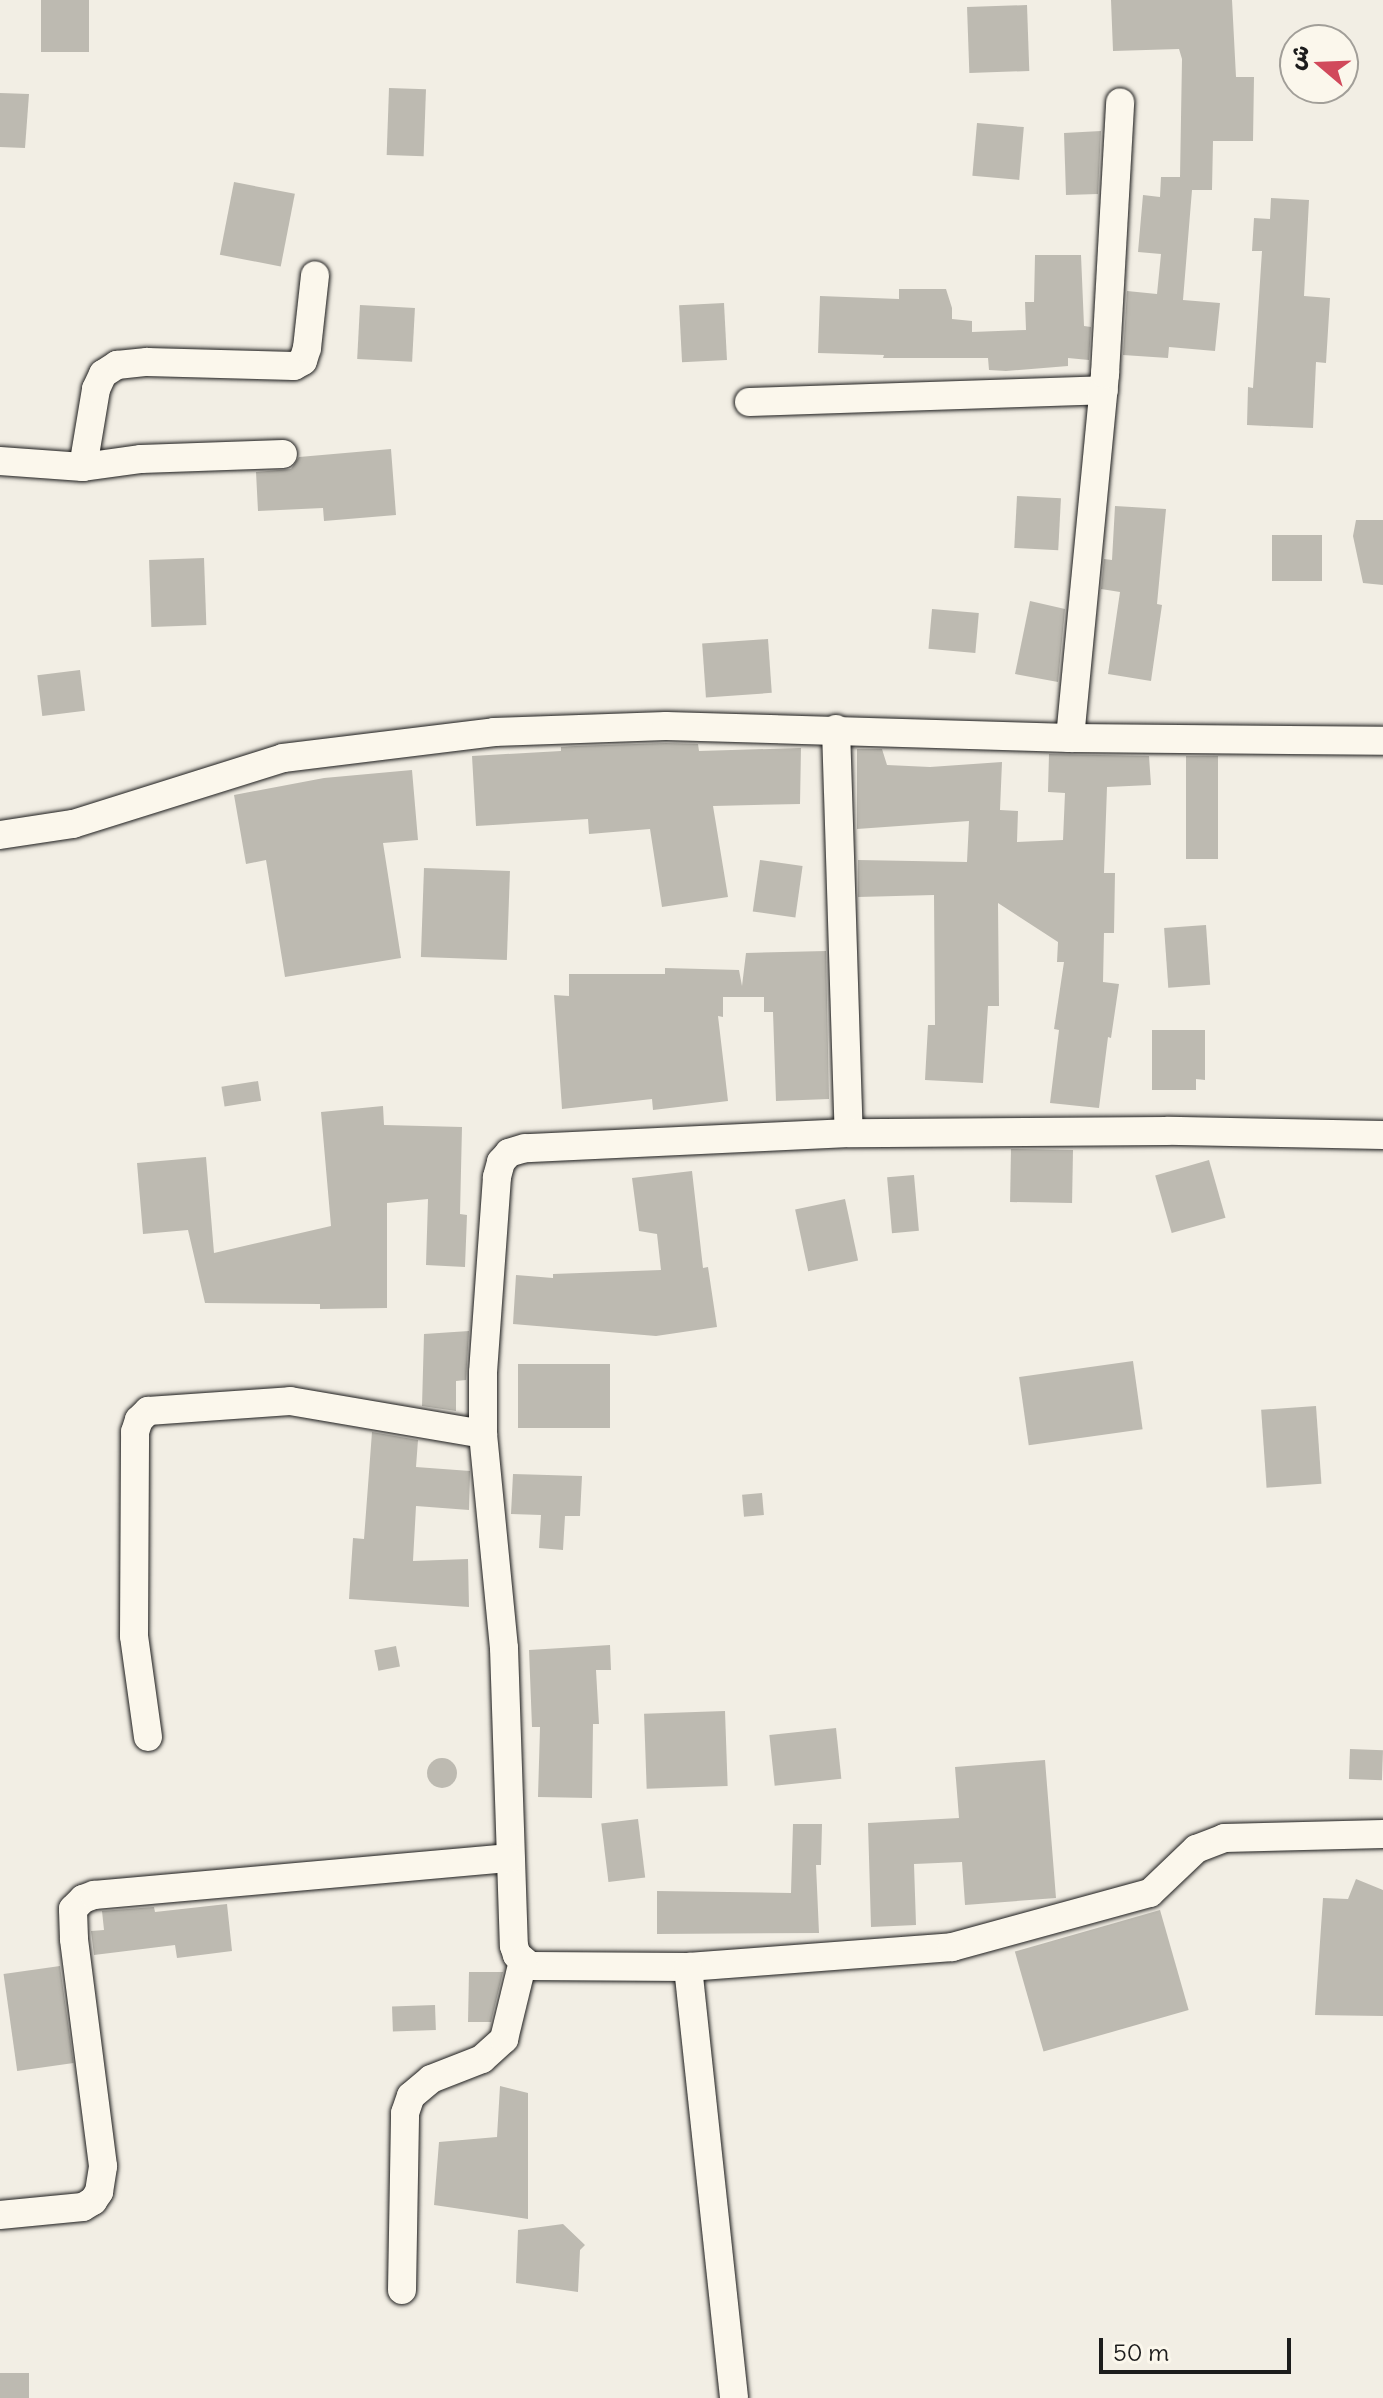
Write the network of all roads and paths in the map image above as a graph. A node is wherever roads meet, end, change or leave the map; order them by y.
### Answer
1 (1120, 102) dead end
2 (315, 275) dead end
3 (1104, 390) junction
4 (749, 402) dead end
5 (283, 454) dead end
6 (0, 461) edge
7 (83, 467) junction
8 (836, 729) junction
9 (1070, 738) junction
10 (1383, 741) edge
11 (0, 835) edge
12 (849, 1133) junction
13 (1383, 1135) edge
14 (483, 1434) junction
15 (148, 1737) dead end
16 (1383, 1834) edge
17 (510, 1858) junction
18 (523, 1961) junction
19 (688, 1967) junction
20 (0, 2215) edge
21 (402, 2290) dead end
22 (734, 2398) edge

1 - 3 street
2 - 7 street
3 - 4 street
3 - 9 street
5 - 7 street
6 - 7 street
8 - 9 street
8 - 11 street
8 - 12 street
9 - 10 street
12 - 13 street
12 - 14 street
14 - 15 street
14 - 17 street
16 - 19 street
17 - 18 street
17 - 20 street
18 - 19 street
18 - 21 street
19 - 22 street

